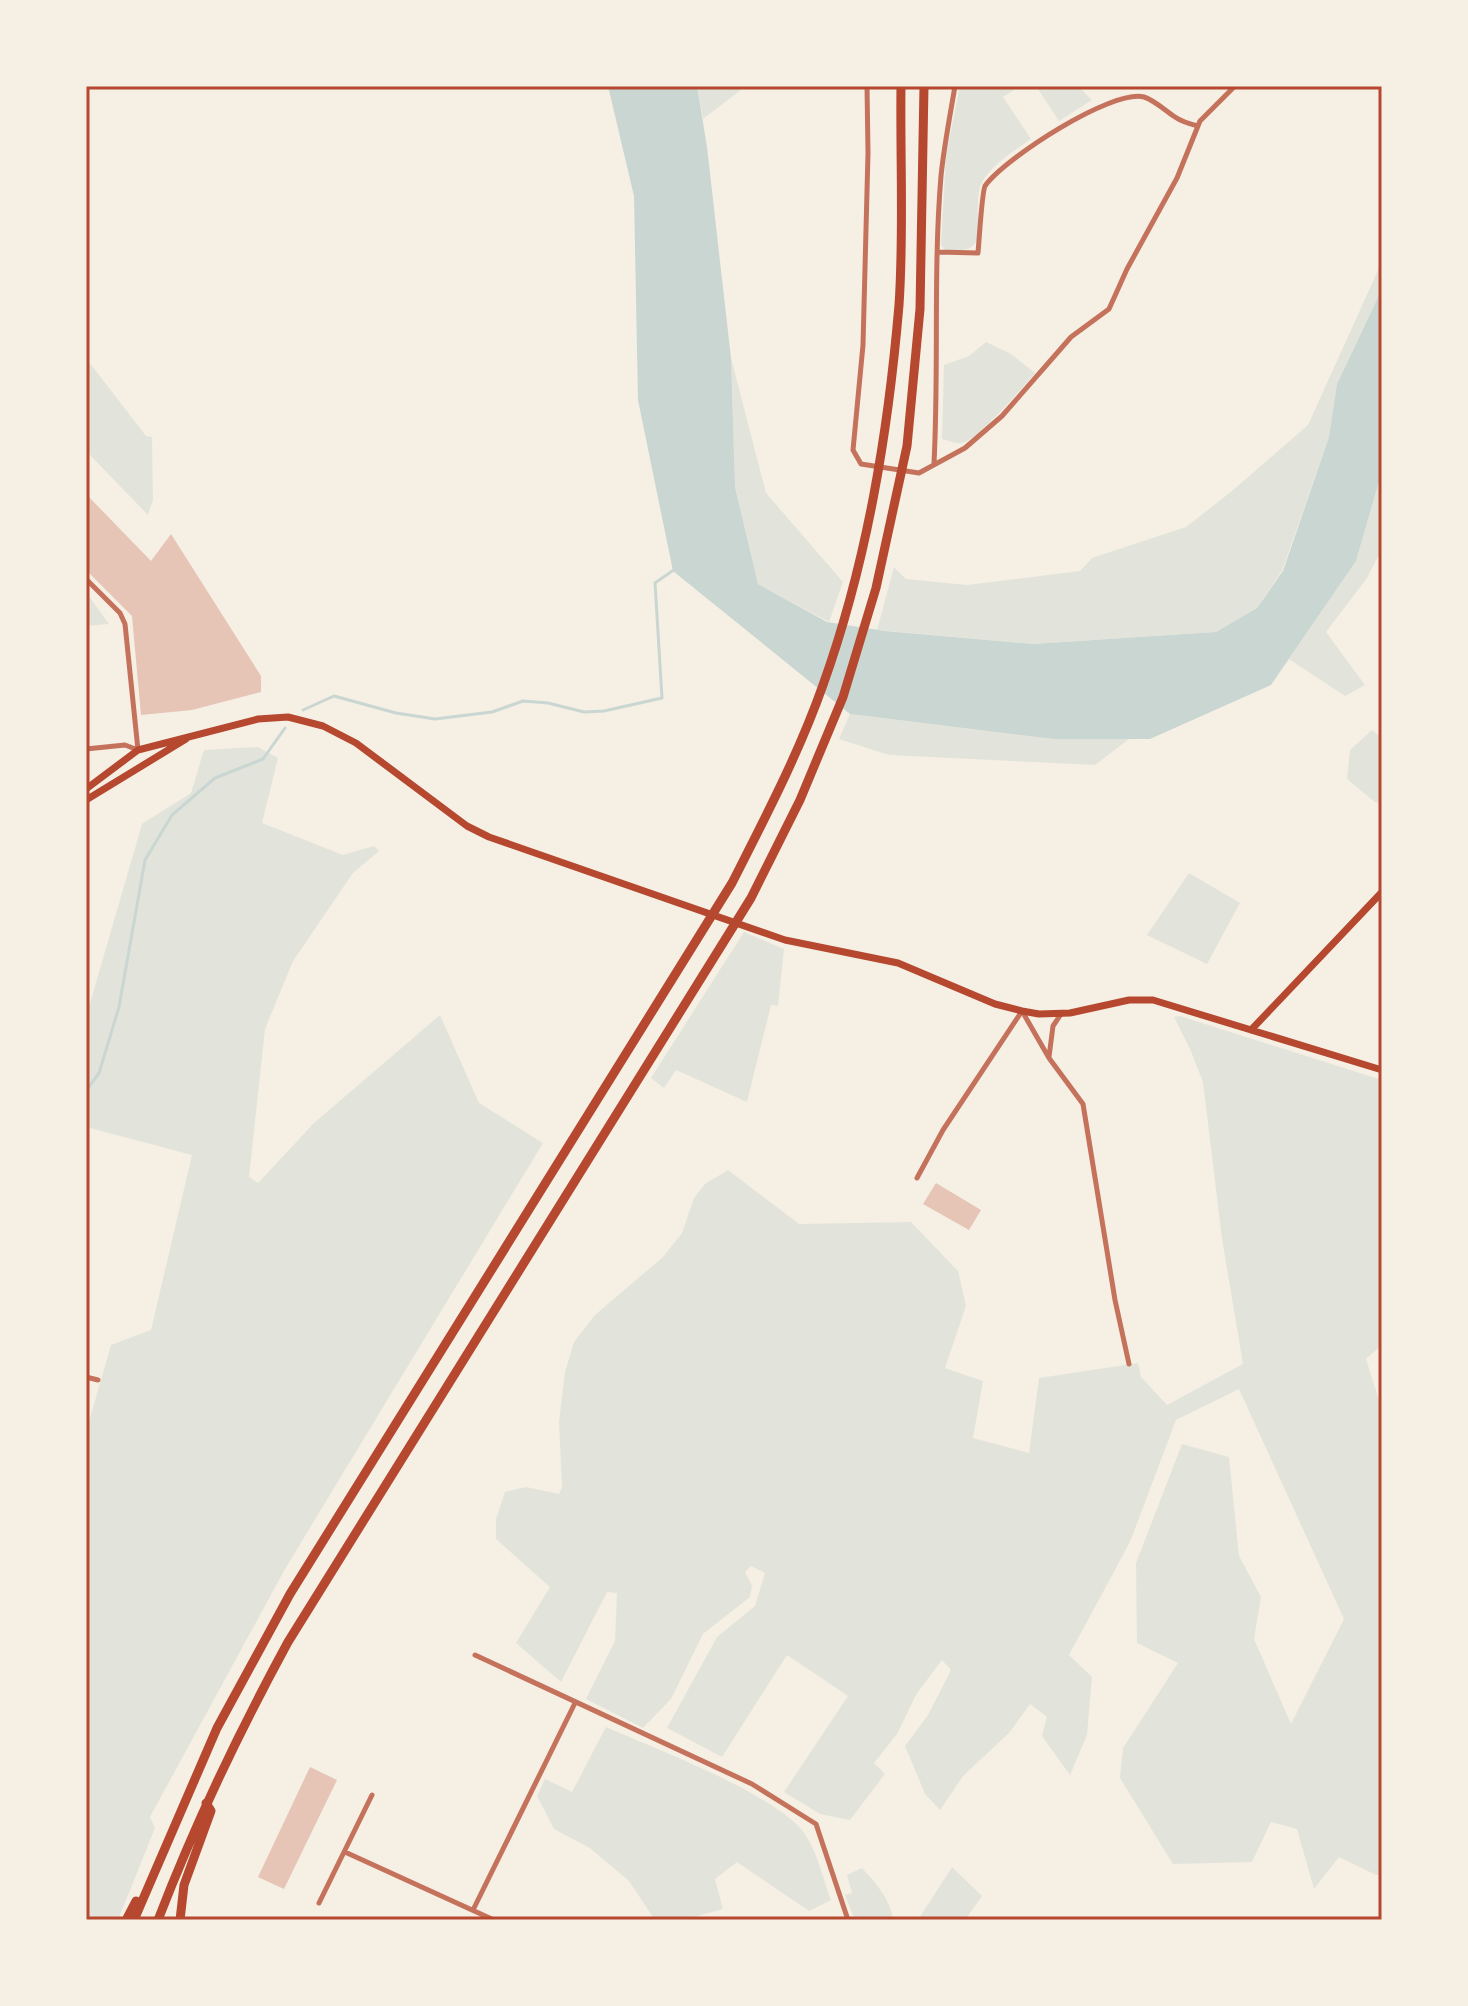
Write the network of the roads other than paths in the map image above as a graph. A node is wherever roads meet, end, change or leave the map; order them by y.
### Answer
1 (867, 86) edge
2 (901, 86) edge
3 (924, 86) edge
4 (955, 86) edge
5 (1235, 86) edge
6 (1198, 126) junction
7 (938, 252) junction
8 (934, 463) junction
9 (86, 579) edge
10 (192, 735) junction
11 (86, 749) edge
12 (138, 750) junction
13 (146, 764) junction
14 (86, 789) edge
15 (86, 800) edge
16 (1382, 892) edge
17 (1022, 1011) junction
18 (1061, 1014) junction
19 (1251, 1030) junction
20 (1049, 1058) junction
21 (1382, 1070) edge
22 (917, 1178) dead end
23 (1129, 1364) dead end
24 (86, 1377) edge
25 (98, 1380) dead end
26 (475, 1655) dead end
27 (575, 1702) junction
28 (372, 1795) dead end
29 (206, 1803) junction
30 (345, 1852) junction
31 (154, 1871) junction
32 (319, 1903) dead end
33 (473, 1910) junction
34 (126, 1920) edge
35 (134, 1920) edge
36 (158, 1920) edge
37 (180, 1920) edge
38 (494, 1920) edge
39 (848, 1920) edge

1 - 8 street
2 - 31 highway
3 - 29 highway
4 - 7 street
5 - 6 street
6 - 7 street
6 - 8 street
7 - 8 street
9 - 12 street
10 - 12 main road
10 - 13 main road
10 - 17 main road
11 - 12 street
12 - 13 main road
12 - 14 main road
13 - 15 main road
16 - 19 main road
17 - 18 main road
17 - 20 street
17 - 22 street
18 - 19 main road
18 - 20 street
19 - 21 main road
20 - 23 street
24 - 25 street
26 - 27 street
27 - 33 street
27 - 39 street
28 - 30 street
29 - 36 highway
29 - 37 highway
30 - 32 street
30 - 33 street
31 - 34 highway
31 - 35 highway
33 - 38 street

